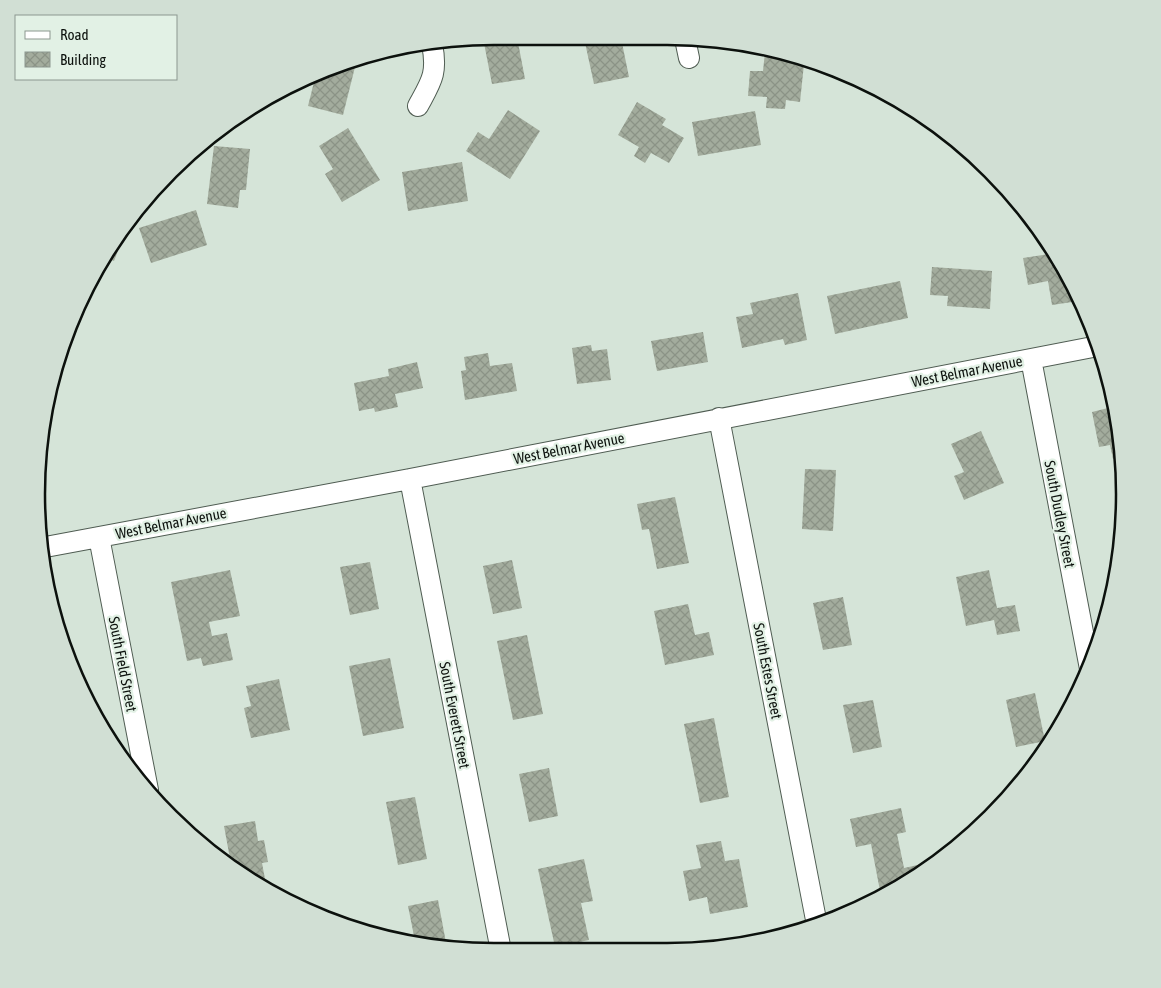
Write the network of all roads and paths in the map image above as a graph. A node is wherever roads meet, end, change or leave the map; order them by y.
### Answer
1 (433, 49) edge
2 (418, 106) dead end
3 (1091, 347) edge
4 (1031, 359) junction
5 (720, 418) junction
6 (410, 479) junction
7 (99, 537) junction
8 (48, 546) edge
9 (1087, 652) edge
10 (145, 776) edge
11 (816, 917) edge
12 (499, 943) edge

1 - 2 street
3 - 4 street, West Belmar Avenue
4 - 5 street, West Belmar Avenue
4 - 9 street, South Dudley Street
5 - 6 street, West Belmar Avenue
5 - 11 street, South Estes Street
6 - 7 street, West Belmar Avenue
6 - 12 street, South Everett Street
7 - 8 street, West Belmar Avenue
7 - 10 street, South Field Street

